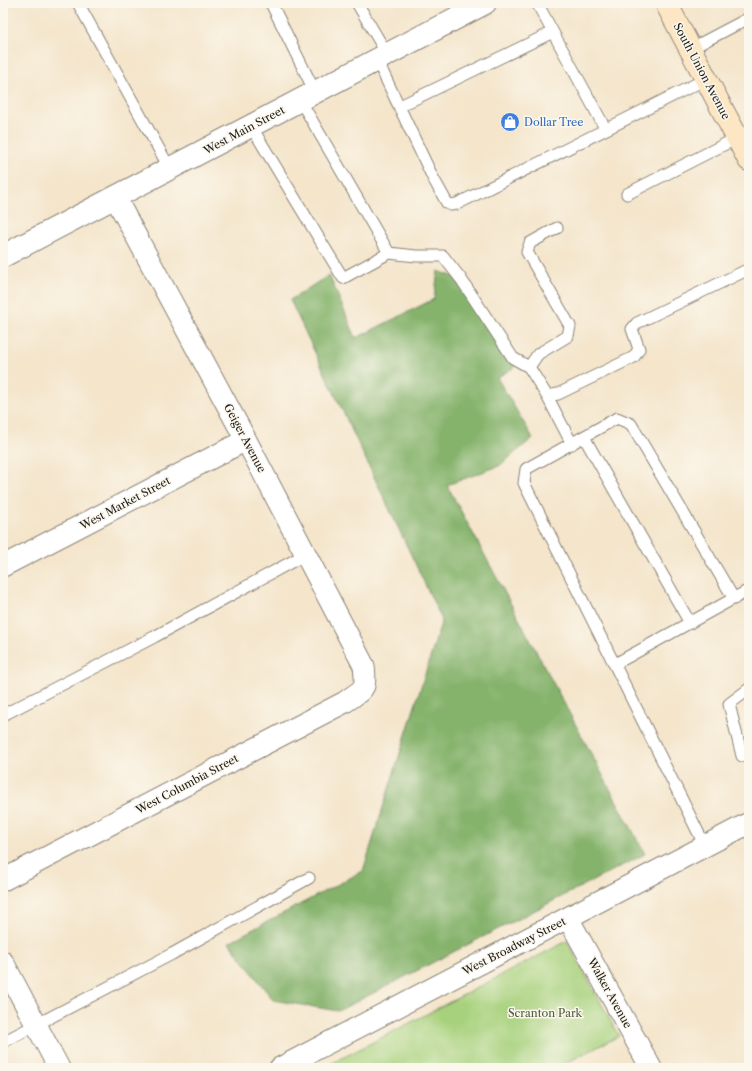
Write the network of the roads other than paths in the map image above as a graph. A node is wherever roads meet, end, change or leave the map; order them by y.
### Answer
1 (78, 3) edge
2 (271, 3) edge
3 (357, 3) edge
4 (538, 3) edge
5 (666, 3) edge
6 (480, 4) edge
7 (749, 18) edge
8 (553, 32) junction
9 (690, 49) junction
10 (382, 57) junction
11 (706, 79) junction
12 (307, 96) junction
13 (400, 106) junction
14 (250, 126) junction
15 (605, 128) junction
16 (737, 138) junction
17 (749, 160) edge
18 (170, 169) junction
19 (627, 194) dead end
20 (115, 197) junction
21 (557, 228) dead end
22 (389, 253) junction
23 (3, 256) edge
24 (749, 269) edge
25 (530, 367) junction
26 (547, 396) junction
27 (584, 436) junction
28 (246, 440) junction
29 (572, 444) junction
30 (306, 554) junction
31 (3, 566) edge
32 (749, 590) edge
33 (734, 599) junction
34 (690, 623) junction
35 (615, 664) junction
36 (366, 683) joint
37 (749, 689) edge
38 (3, 715) edge
39 (749, 752) edge
40 (749, 823) edge
41 (706, 846) junction
42 (308, 878) dead end
43 (3, 880) edge
44 (568, 918) junction
45 (3, 962) edge
46 (36, 1025) junction
47 (3, 1042) edge
48 (59, 1068) edge
49 (280, 1068) edge
50 (651, 1068) edge

1 - 18 lane
2 - 12 lane
3 - 10 lane
4 - 8 lane
5 - 9 main road, South Union Avenue
6 - 10 street, West Main Street
7 - 9 lane
8 - 13 lane
8 - 15 lane
9 - 11 main road, South Union Avenue
10 - 12 street, West Main Street
10 - 13 lane
11 - 15 lane
11 - 16 main road, South Union Avenue
12 - 14 street, West Main Street
12 - 22 lane
13 - 15 lane
14 - 18 street, West Main Street
14 - 22 lane
16 - 17 main road, South Union Avenue
16 - 19 lane
18 - 20 street, West Main Street
20 - 23 street, West Main Street
20 - 28 street, Geiger Avenue
21 - 25 lane
22 - 25 lane
24 - 26 lane
25 - 26 lane
26 - 29 lane
27 - 29 lane
27 - 33 lane
27 - 34 lane
28 - 30 street, Geiger Avenue
28 - 31 street, West Market Street
29 - 35 lane
30 - 36 street, Geiger Avenue
30 - 38 lane
32 - 33 lane
33 - 34 lane
34 - 35 lane
35 - 41 lane
36 - 43 street, West Columbia Street
37 - 39 lane
40 - 41 street, West Broadway Street
41 - 44 street, West Broadway Street
42 - 46 lane
44 - 49 street, West Broadway Street
44 - 50 street, Walker Avenue
45 - 46 street
46 - 47 lane
46 - 48 street

